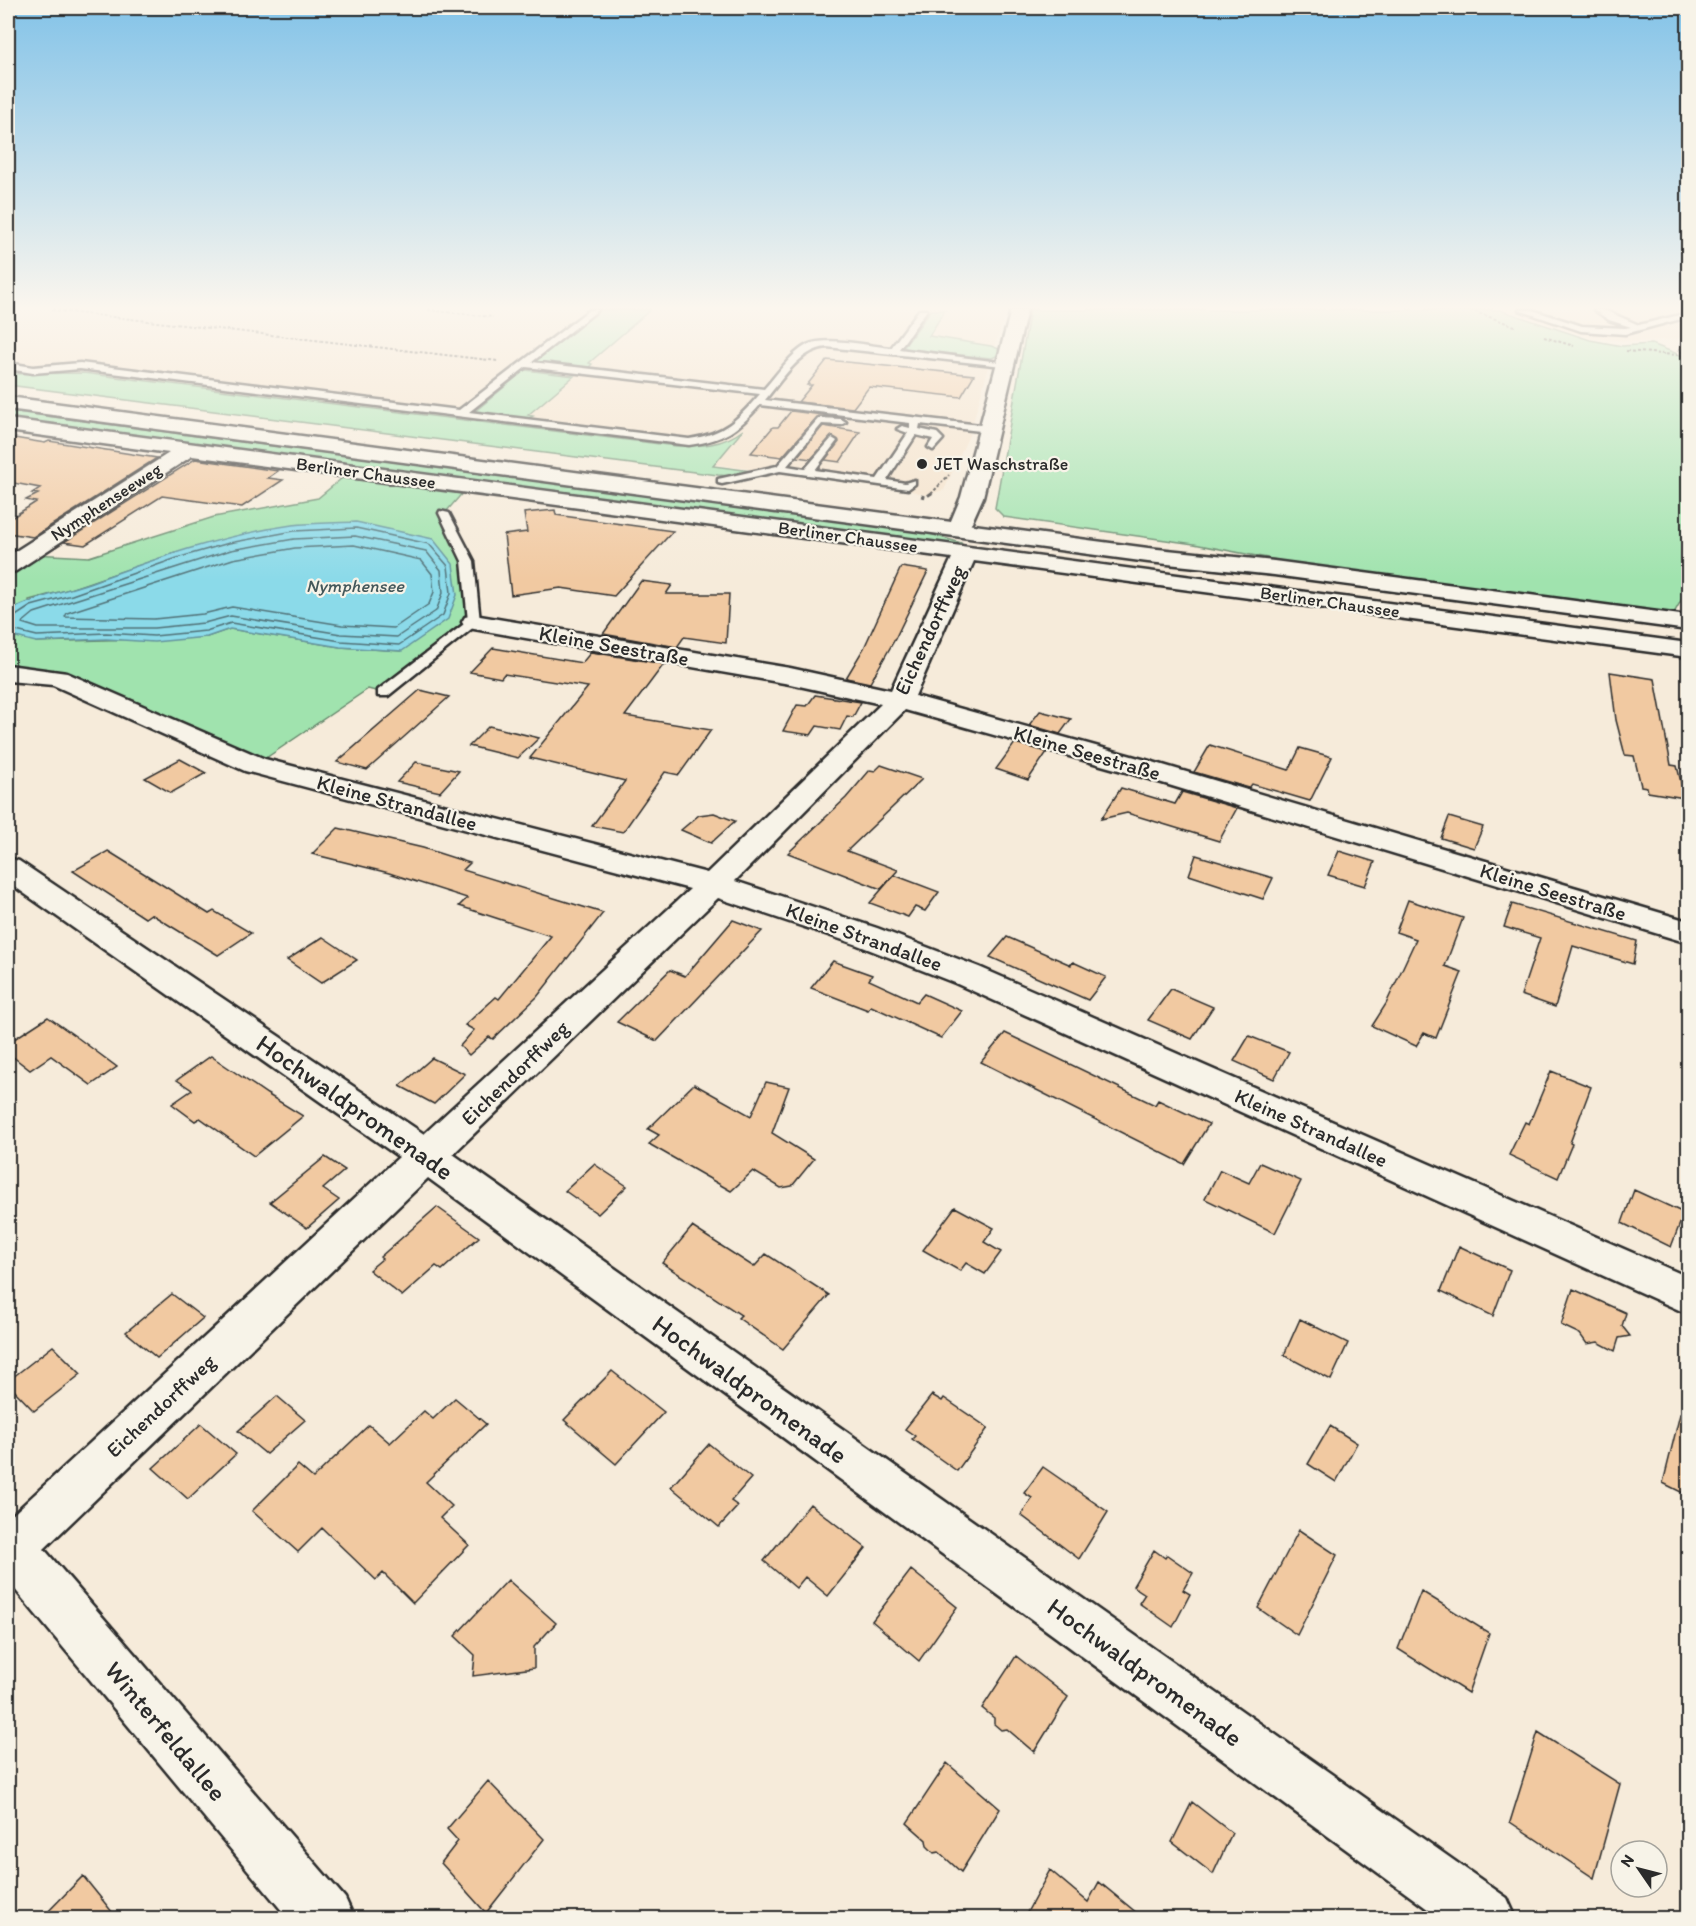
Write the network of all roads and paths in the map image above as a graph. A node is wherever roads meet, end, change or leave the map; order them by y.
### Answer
1 (92, 400) edge
2 (348, 400) edge
3 (478, 400) edge
4 (995, 400) edge
5 (758, 402) joint
6 (8, 403) edge
7 (460, 414) junction
8 (846, 422) junction
9 (8, 425) edge
10 (915, 426) junction
11 (989, 429) junction
12 (832, 441) dead end
13 (933, 447) dead end
14 (187, 450) junction
15 (780, 468) junction
16 (808, 472) junction
17 (722, 481) junction
18 (880, 482) junction
19 (911, 482) dead end
20 (444, 513) dead end
21 (963, 533) junction
22 (13, 557) edge
23 (474, 622) junction
24 (1689, 622) edge
25 (1689, 650) edge
26 (8, 673) edge
27 (383, 693) dead end
28 (900, 700) junction
29 (8, 868) edge
30 (713, 885) junction
31 (1689, 932) edge
32 (428, 1156) junction
33 (1689, 1296) edge
34 (9, 1548) edge
35 (324, 1918) edge
36 (1487, 1918) edge

1 - 17 street
2 - 7 lane
3 - 7 lane
4 - 11 street, Eichendorffweg
5 - 7 lane
5 - 8 lane
6 - 21 street
8 - 10 lane
8 - 15 lane
9 - 14 street, Berliner Chaussee
10 - 11 lane
10 - 13 lane
10 - 18 lane
11 - 21 street, Eichendorffweg
12 - 16 lane
14 - 21 street, Berliner Chaussee
14 - 22 street, Nymphenseeweg
15 - 16 lane
15 - 17 lane
16 - 18 lane
17 - 21 street
18 - 19 lane
20 - 23 lane
21 - 24 street
21 - 25 street, Berliner Chaussee
21 - 28 street, Eichendorffweg
23 - 27 lane
23 - 28 street, Kleine Seestraße
26 - 30 street, Kleine Strandallee
28 - 30 street, Eichendorffweg
28 - 31 street, Kleine Seestraße
29 - 32 street, Hochwaldpromenade
30 - 32 street, Eichendorffweg
30 - 33 street, Kleine Strandallee
32 - 34 street, Eichendorffweg
32 - 36 street, Hochwaldpromenade
34 - 35 street, Winterfeldallee

